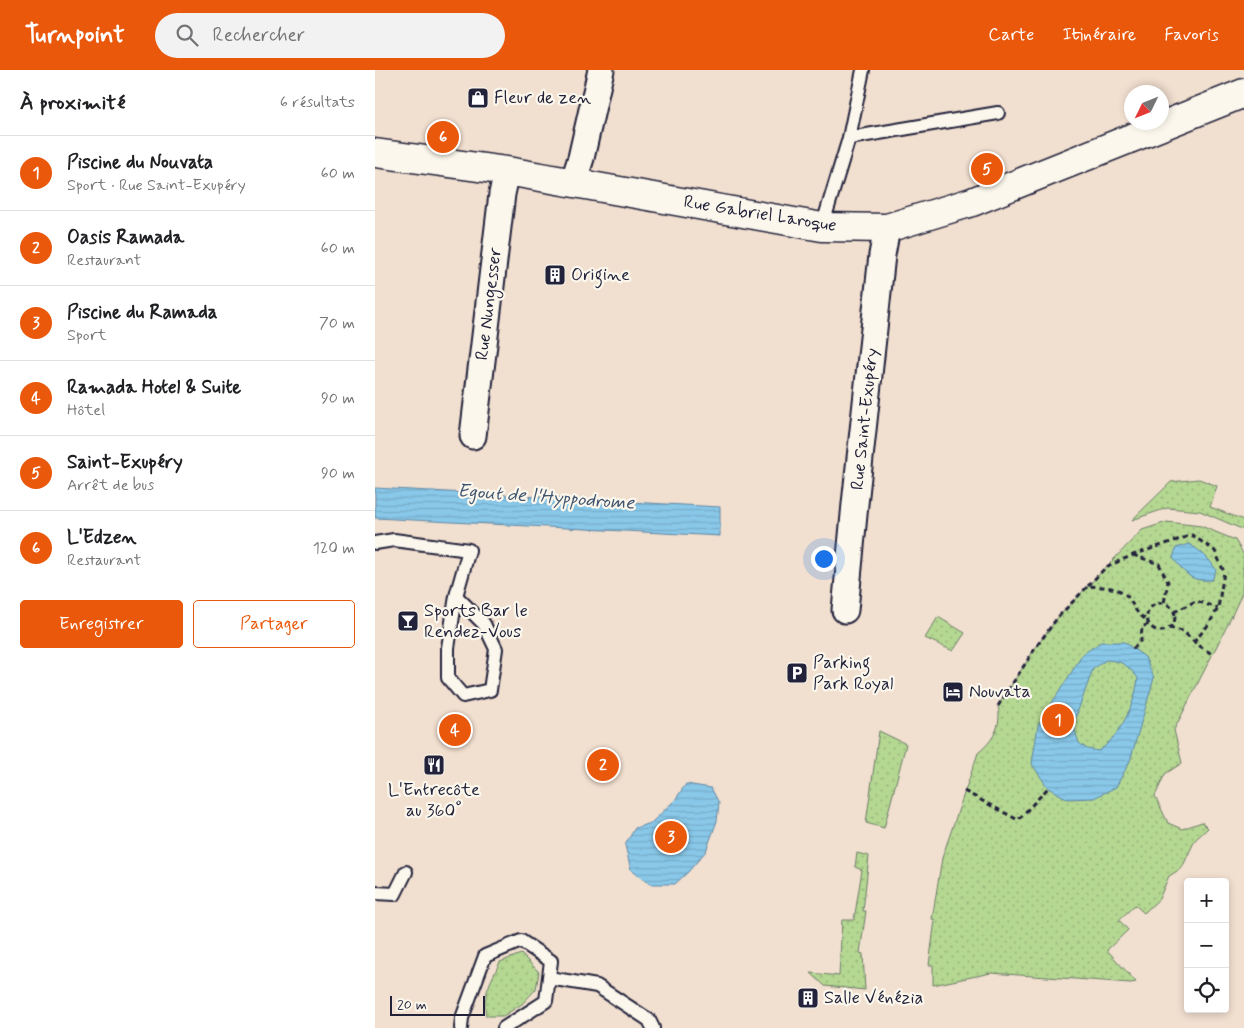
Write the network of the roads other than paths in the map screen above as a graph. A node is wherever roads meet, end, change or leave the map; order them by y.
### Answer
1 (601, 70) edge
2 (863, 70) edge
3 (1244, 93) edge
4 (998, 113) dead end
5 (849, 138) junction
6 (375, 153) edge
7 (507, 172) junction
8 (573, 183) junction
9 (822, 227) junction
10 (887, 228) junction
11 (473, 436) dead end
12 (375, 543) edge
13 (455, 596) junction
14 (846, 598) dead end
15 (406, 872) dead end
16 (375, 893) edge
17 (549, 978) junction
18 (461, 1028) edge
19 (504, 1028) edge
20 (653, 1028) edge

1 - 8 street
2 - 5 lane
3 - 10 street, Rue Gabriel Laroque
4 - 5 lane
5 - 9 lane
6 - 7 street, Rue Gabriel Laroque
7 - 8 street, Rue Gabriel Laroque
7 - 11 street, Rue Nungesser
8 - 9 street, Rue Gabriel Laroque
9 - 10 street, Rue Gabriel Laroque
10 - 14 street, Rue Saint-Exupéry
12 - 13 lane
13 - 13 lane
15 - 16 lane
17 - 18 lane
17 - 19 lane
17 - 20 lane

